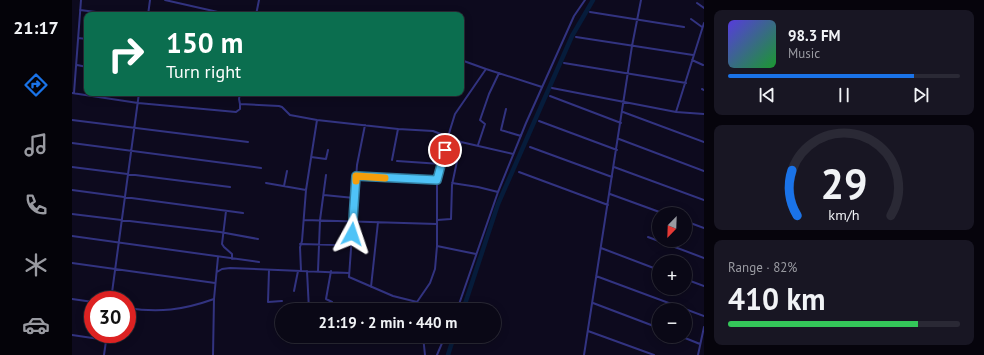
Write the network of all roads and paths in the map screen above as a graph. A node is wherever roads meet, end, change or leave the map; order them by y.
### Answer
1 (81, 0) edge
2 (150, 0) edge
3 (165, 0) edge
4 (259, 0) edge
5 (585, 0) edge
6 (640, 0) edge
7 (697, 3) dead end
8 (704, 8) edge
9 (80, 10) junction
10 (96, 12) edge
11 (148, 12) edge
12 (222, 12) edge
13 (257, 12) edge
14 (590, 12) dead end
15 (638, 19) junction
16 (691, 20) dead end
17 (704, 23) edge
18 (684, 27) dead end
19 (702, 27) junction
20 (576, 37) dead end
21 (78, 38) junction
22 (84, 39) edge
23 (632, 46) junction
24 (693, 55) junction
25 (692, 60) junction
26 (464, 61) edge
27 (564, 63) dead end
28 (77, 65) junction
29 (703, 65) dead end
30 (84, 66) edge
31 (486, 69) junction
32 (499, 73) junction
33 (629, 74) junction
34 (686, 83) junction
35 (542, 86) junction
36 (552, 88) dead end
37 (73, 93) edge
38 (84, 95) edge
39 (92, 96) edge
40 (139, 96) edge
41 (240, 96) edge
42 (550, 96) dead end
43 (624, 102) junction
44 (138, 103) junction
45 (240, 104) junction
46 (506, 109) dead end
47 (623, 112) junction
48 (676, 112) junction
49 (704, 114) edge
50 (72, 120) edge
51 (316, 120) junction
52 (539, 121) dead end
53 (621, 123) junction
54 (365, 125) junction
55 (135, 127) junction
56 (398, 129) junction
57 (521, 136) junction
58 (448, 137) junction
59 (618, 139) junction
60 (248, 142) dead end
61 (460, 142) junction
62 (704, 142) edge
63 (72, 143) edge
64 (478, 145) junction
65 (530, 147) dead end
66 (132, 150) junction
67 (328, 150) dead end
68 (617, 150) junction
69 (513, 154) junction
70 (311, 157) junction
71 (392, 160) dead end
72 (397, 161) dead end
73 (441, 164) junction
74 (72, 167) edge
75 (614, 167) junction
76 (261, 168) dead end
77 (287, 171) dead end
78 (704, 171) edge
79 (519, 172) dead end
80 (129, 173) junction
81 (326, 175) dead end
82 (356, 176) junction
83 (612, 177) junction
84 (437, 180) junction
85 (266, 183) dead end
86 (452, 183) junction
87 (284, 186) junction
88 (230, 187) dead end
89 (72, 190) edge
90 (306, 190) junction
91 (498, 192) junction
92 (610, 194) junction
93 (324, 195) junction
94 (125, 196) junction
95 (355, 198) junction
96 (704, 200) edge
97 (608, 205) junction
98 (652, 209) edge
99 (226, 210) junction
100 (243, 213) dead end
101 (72, 214) edge
102 (122, 220) junction
103 (304, 220) junction
104 (320, 220) junction
105 (353, 222) junction
106 (378, 222) junction
107 (437, 222) junction
108 (692, 224) edge
109 (704, 228) edge
110 (223, 233) junction
111 (72, 236) edge
112 (648, 237) dead end
113 (258, 239) dead end
114 (119, 242) junction
115 (300, 244) junction
116 (319, 244) junction
117 (338, 245) dead end
118 (437, 246) junction
119 (601, 248) junction
120 (476, 254) junction
121 (218, 257) junction
122 (704, 258) edge
123 (232, 259) junction
124 (259, 262) dead end
125 (72, 264) edge
126 (652, 267) edge
127 (116, 269) junction
128 (269, 270) junction
129 (299, 271) junction
130 (307, 271) junction
131 (318, 271) junction
132 (330, 271) junction
133 (217, 272) junction
134 (348, 273) junction
135 (596, 276) junction
136 (692, 282) edge
137 (215, 283) junction
138 (704, 286) edge
139 (370, 287) junction
140 (294, 290) dead end
141 (112, 291) edge
142 (72, 299) edge
143 (214, 299) junction
144 (84, 301) edge
145 (282, 301) dead end
146 (332, 302) dead end
147 (417, 302) joint
148 (309, 303) edge
149 (459, 303) edge
150 (592, 303) junction
151 (136, 309) edge
152 (704, 316) edge
153 (652, 325) edge
154 (704, 327) edge
155 (588, 331) junction
156 (72, 335) edge
157 (84, 337) edge
158 (703, 337) edge
159 (692, 341) edge
160 (106, 343) edge
161 (424, 343) edge
162 (442, 343) edge
163 (700, 344) junction
164 (104, 355) edge
165 (213, 355) edge
166 (425, 355) edge
167 (437, 355) edge
168 (584, 355) edge
169 (654, 355) edge
170 (698, 355) edge

1 - 9 street
2 - 11 street
3 - 12 street
4 - 13 street
5 - 35 street
6 - 15 street
7 - 8 street
9 - 10 street
9 - 21 street
14 - 15 street
15 - 18 street
15 - 23 street
16 - 19 street
17 - 19 street
19 - 24 street
20 - 23 street
21 - 22 street
21 - 28 street
23 - 24 street
23 - 33 street
24 - 25 street
25 - 29 street
25 - 34 street
26 - 31 street
27 - 33 street
28 - 30 street
28 - 37 street
31 - 32 street
31 - 58 street
32 - 35 street
32 - 64 street
33 - 34 street
33 - 43 street
34 - 48 street
35 - 57 street
36 - 43 street
37 - 38 street
39 - 44 street
40 - 44 street
41 - 45 street
42 - 53 street
43 - 47 street
43 - 48 street
44 - 45 street
44 - 55 street
45 - 51 street
46 - 57 street
47 - 53 street
47 - 62 street
48 - 49 street
50 - 55 street
51 - 54 street
51 - 70 street
52 - 68 street
53 - 59 street
54 - 56 street
54 - 82 street
55 - 60 street
55 - 66 street
56 - 58 street
56 - 71 street
57 - 69 street
58 - 61 street
58 - 73 street
59 - 68 street
59 - 78 street
61 - 64 street
61 - 86 street
63 - 66 street
64 - 69 street
65 - 83 street
66 - 76 street
66 - 80 street
67 - 70 street
68 - 75 street
69 - 91 street
70 - 90 street
72 - 73 street
73 - 84 street
74 - 80 street
75 - 83 street
75 - 96 street
77 - 87 street
79 - 97 street
80 - 88 street
80 - 94 street
81 - 93 street
82 - 84 street
82 - 95 street
83 - 92 street
84 - 107 street
85 - 87 street
86 - 91 street
86 - 107 street
87 - 90 street
89 - 94 street
90 - 103 street
91 - 120 street
92 - 97 street
92 - 98 street
93 - 95 street
93 - 104 street
94 - 99 street
94 - 102 street
95 - 105 street
97 - 119 street
99 - 100 street
99 - 110 street
101 - 102 street
102 - 110 street
102 - 114 street
103 - 104 street
103 - 115 street
104 - 105 street
104 - 116 street
105 - 106 street
105 - 134 street
106 - 107 street
106 - 139 street
107 - 118 street
108 - 109 street
110 - 113 street
110 - 123 street
111 - 114 street
112 - 122 street
114 - 121 street
114 - 127 street
115 - 116 street
115 - 129 street
116 - 117 street
116 - 131 street
118 - 120 street
118 - 147 street
119 - 126 street
119 - 135 street
120 - 149 street
121 - 123 street
121 - 133 street
123 - 124 street
125 - 127 street
127 - 137 street
127 - 141 street
128 - 129 street
128 - 133 street
128 - 145 street
129 - 130 street
129 - 140 street
130 - 131 street
130 - 148 street
131 - 132 street
132 - 134 street
132 - 146 street
133 - 137 street
134 - 139 street
135 - 150 street
135 - 152 street
136 - 138 street
137 - 143 street
139 - 147 street
142 - 144 street
143 - 151 street
143 - 165 street
150 - 153 street
150 - 155 street
154 - 158 street
155 - 168 street
155 - 169 street
156 - 157 street
158 - 163 street
159 - 163 street
160 - 164 street
161 - 166 street
162 - 167 street
163 - 170 street

